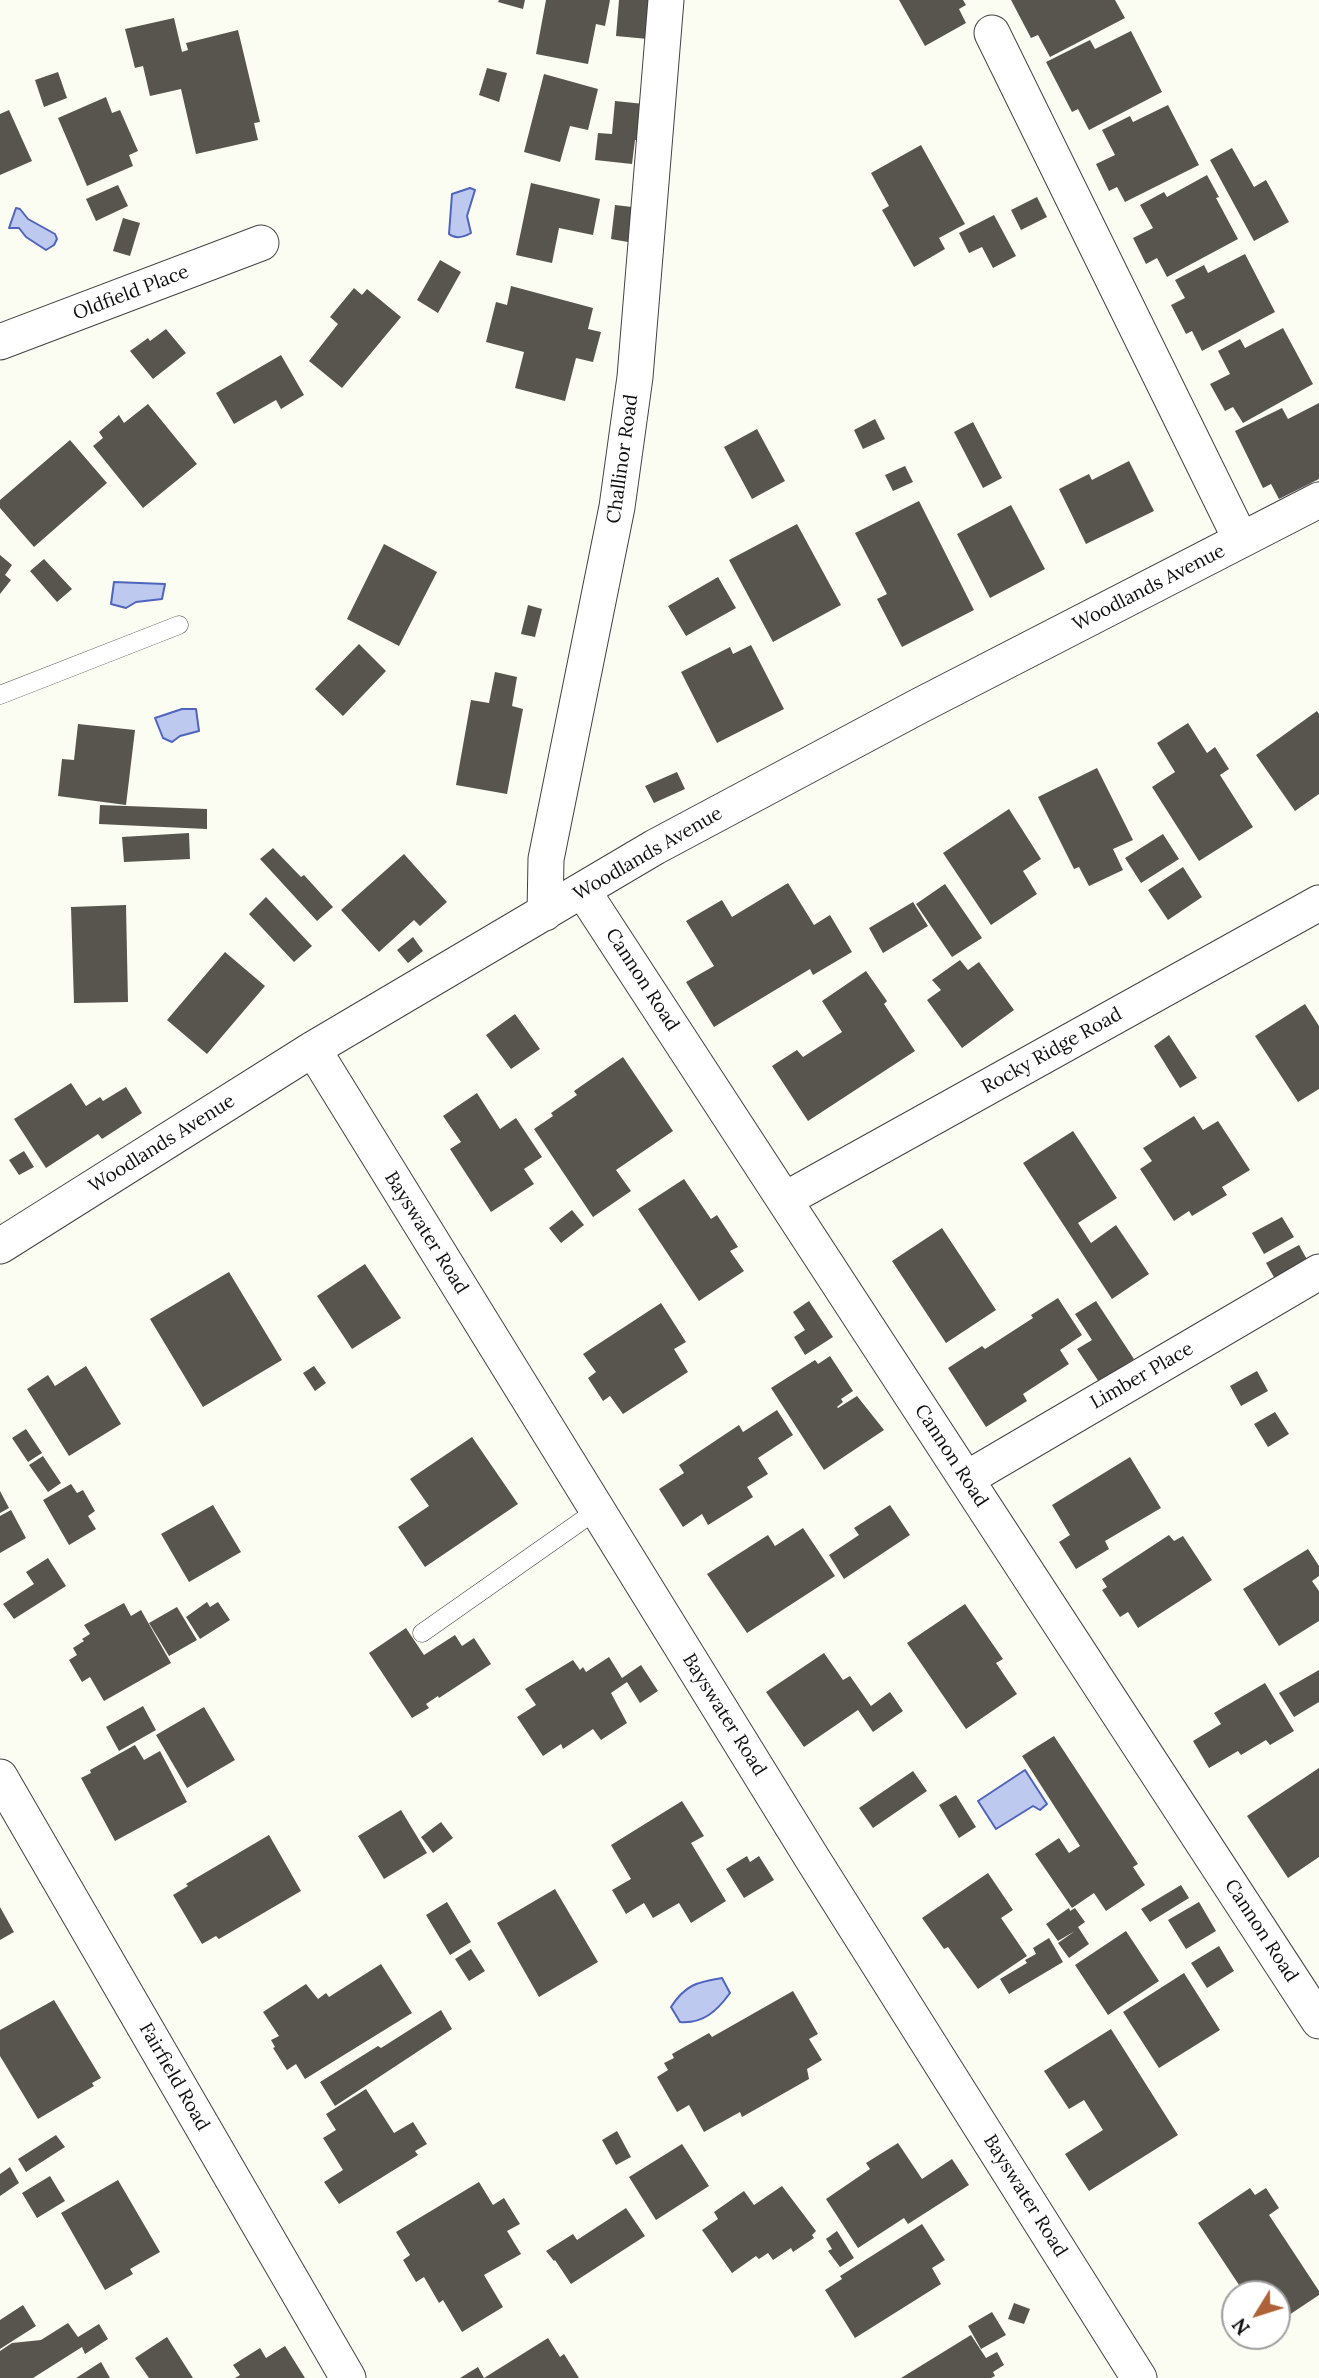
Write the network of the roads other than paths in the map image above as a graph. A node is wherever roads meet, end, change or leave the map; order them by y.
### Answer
1 (671, 7) edge
2 (992, 33) dead end
3 (261, 243) dead end
4 (0, 342) edge
5 (1319, 500) edge
6 (1241, 540) junction
7 (179, 625) dead end
8 (0, 695) edge
9 (583, 891) junction
10 (1319, 903) edge
11 (545, 913) junction
12 (313, 1049) junction
13 (786, 1199) junction
14 (0, 1246) edge
15 (1319, 1272) edge
16 (966, 1479) junction
17 (597, 1510) junction
18 (422, 1633) dead end
19 (0, 1777) edge
20 (1313, 1999) edge
21 (348, 2378) edge
22 (1139, 2378) edge

1 - 11 street, Challinor Road
2 - 6 street
3 - 4 street, Oldfield Place
5 - 6 street, Woodlands Avenue
6 - 9 street, Woodlands Avenue
7 - 8 lane
9 - 11 street, Woodlands Avenue
9 - 13 street, Cannon Road
10 - 13 street, Rocky Ridge Road
11 - 12 street, Woodlands Avenue
12 - 14 street, Woodlands Avenue
12 - 17 street, Bayswater Road
13 - 16 street, Cannon Road
15 - 16 street, Limber Place
16 - 20 street, Cannon Road
17 - 18 lane
17 - 22 street, Bayswater Road
19 - 21 street, Fairfield Road

